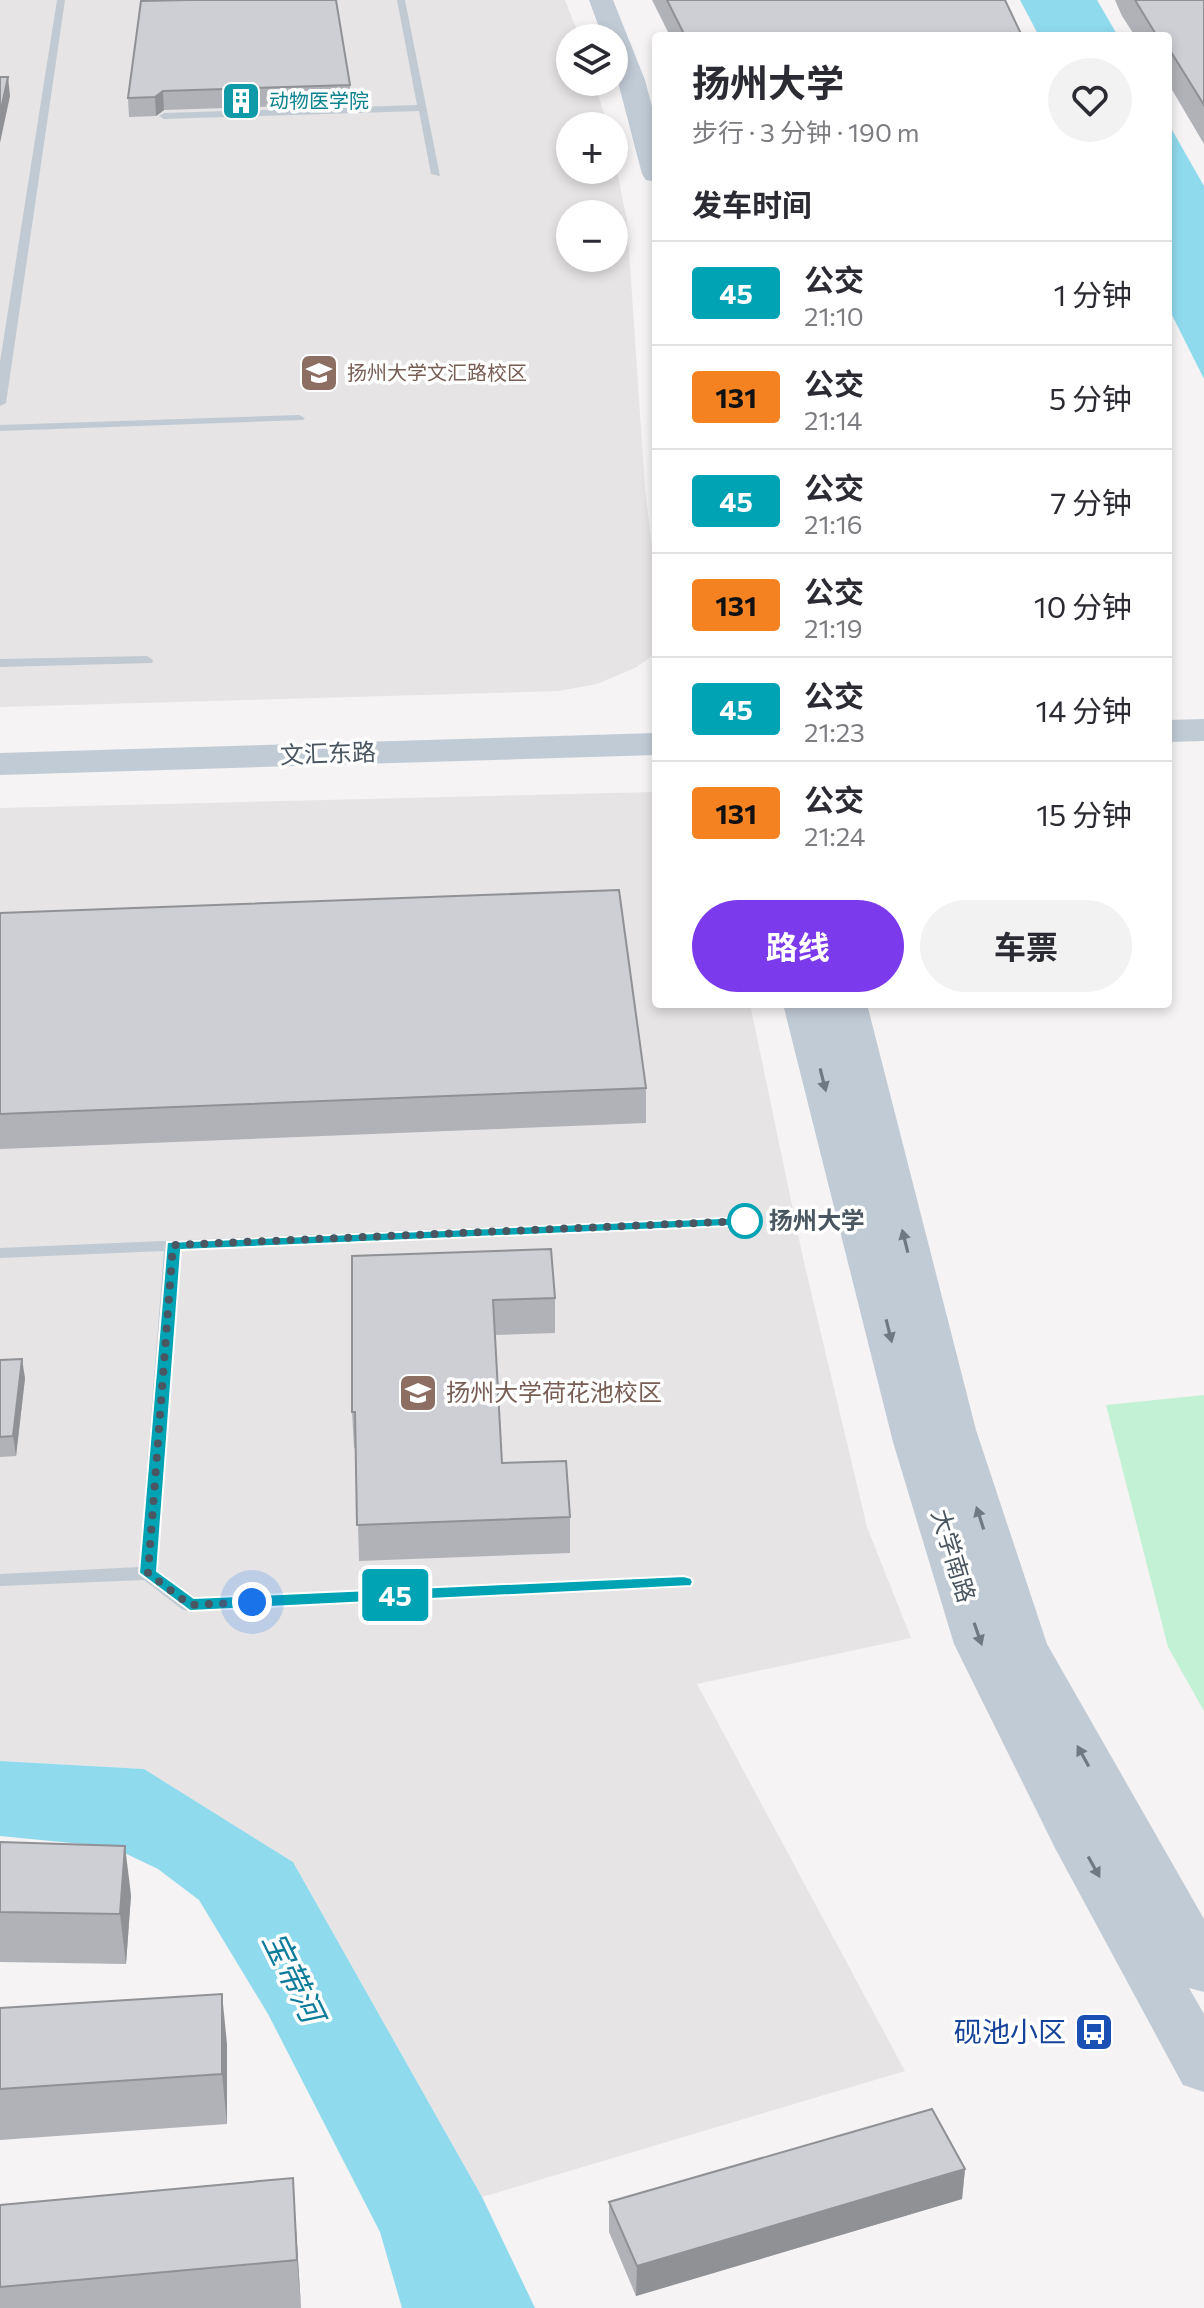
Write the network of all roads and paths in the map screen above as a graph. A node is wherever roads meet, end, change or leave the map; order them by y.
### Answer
1 (61, 0) edge
2 (401, 0) edge
3 (601, 0) edge
4 (422, 108) junction
5 (164, 116) edge
6 (652, 158) edge
7 (436, 174) dead end
8 (2, 366) edge
9 (0, 403) edge
10 (299, 418) dead end
11 (0, 428) edge
12 (147, 660) dead end
13 (0, 663) edge
14 (1204, 711) edge
15 (1172, 712) edge
16 (652, 723) edge
17 (1204, 730) edge
18 (1172, 731) edge
19 (0, 741) edge
20 (652, 744) edge
21 (0, 764) edge
22 (805, 1008) edge
23 (847, 1008) edge
24 (745, 1221) dead end
25 (173, 1245) junction
26 (0, 1253) edge
27 (148, 1573) junction
28 (0, 1580) edge
29 (684, 1582) dead end
30 (1204, 1970) edge
31 (1204, 2068) edge

1 - 8 lane
2 - 4 lane
3 - 6 street
4 - 5 lane
4 - 7 lane
8 - 9 lane
10 - 11 lane
12 - 13 lane
14 - 15 street
16 - 19 street, 文汇东路
17 - 18 street
20 - 21 street, 文汇东路
22 -> 31 street, 大学南路
30 -> 23 street, 大学南路
24 - 25 lane
25 - 26 lane
25 - 27 lane
27 - 28 lane
27 - 29 lane

